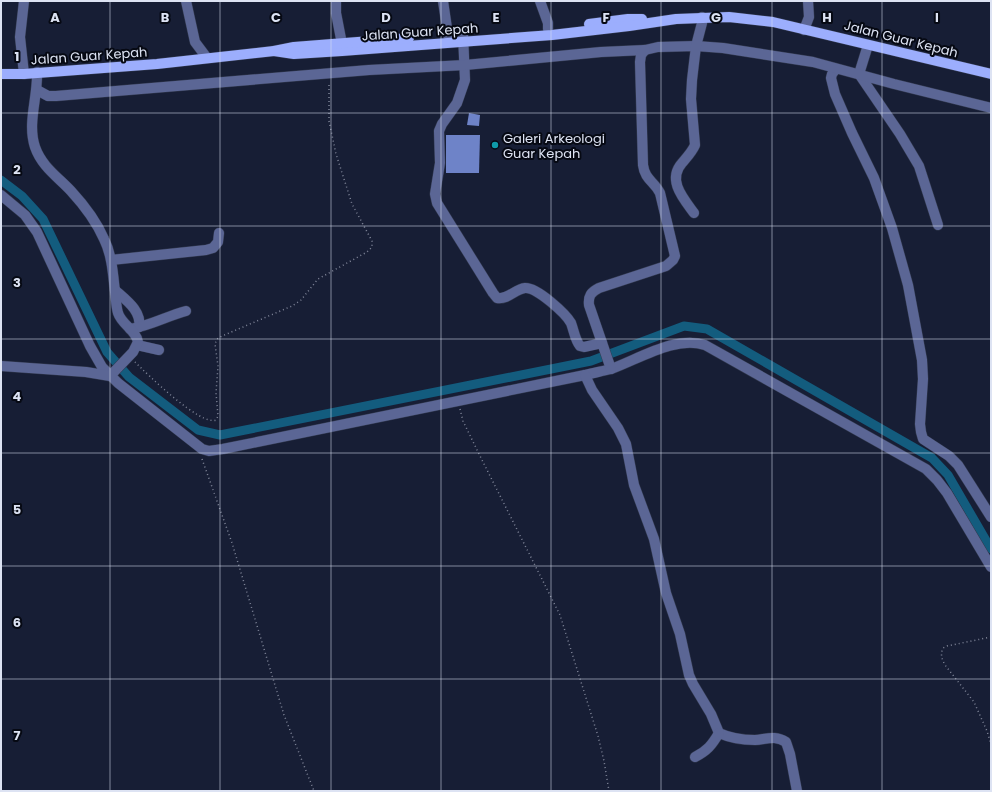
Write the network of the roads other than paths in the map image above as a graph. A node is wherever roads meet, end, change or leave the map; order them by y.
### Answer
1 (24, 1) edge
2 (186, 1) edge
3 (336, 1) edge
4 (443, 1) edge
5 (540, 1) edge
6 (808, 1) edge
7 (663, 20) junction
8 (702, 20) junction
9 (548, 29) junction
10 (804, 30) junction
11 (448, 35) junction
12 (464, 41) junction
13 (697, 43) junction
14 (342, 44) junction
15 (868, 45) junction
16 (645, 50) junction
17 (274, 51) junction
18 (207, 58) junction
19 (465, 62) junction
20 (836, 68) junction
21 (37, 72) junction
22 (1, 74) edge
23 (24, 74) junction
24 (859, 74) junction
25 (991, 74) edge
26 (37, 90) junction
27 (991, 108) edge
28 (1, 195) edge
29 (694, 213) dead end
30 (938, 225) dead end
31 (219, 233) dead end
32 (111, 260) junction
33 (115, 290) junction
34 (186, 311) dead end
35 (135, 328) junction
36 (137, 344) junction
37 (603, 345) junction
38 (159, 350) dead end
39 (610, 365) junction
40 (1, 366) edge
41 (110, 376) junction
42 (584, 376) junction
43 (991, 517) edge
44 (991, 567) edge
45 (719, 733) junction
46 (695, 757) dead end
47 (797, 791) edge

1 - 23 street
2 - 18 street
3 - 14 street
4 - 11 street
5 - 9 street
6 - 10 street
7 - 8 main road, Jalan Guar Kepah
7 - 9 main road, Jalan Guar Kepah
7 - 12 main road, Jalan Guar Kepah
8 - 10 main road, Jalan Guar Kepah
8 - 13 street
9 - 12 main road, Jalan Guar Kepah
10 - 15 main road, Jalan Guar Kepah
11 - 12 main road, Jalan Guar Kepah
11 - 14 main road, Jalan Guar Kepah
12 - 17 main road, Jalan Guar Kepah
12 - 19 street
13 - 16 street
13 - 20 street
13 - 29 street
14 - 17 main road, Jalan Guar Kepah
15 - 24 street
15 - 25 main road, Jalan Guar Kepah
16 - 19 street
16 - 37 street
17 - 18 main road, Jalan Guar Kepah
18 - 21 main road, Jalan Guar Kepah
19 - 26 street
19 - 37 street
20 - 24 street
20 - 43 street
21 - 23 main road, Jalan Guar Kepah
21 - 26 street
22 - 23 main road, Jalan Guar Kepah
24 - 27 street
24 - 30 street
26 - 32 street
28 - 41 street
31 - 32 street
32 - 33 street
33 - 35 street
33 - 35 street
34 - 35 street
35 - 36 street
36 - 38 street
36 - 41 street
37 - 39 street
39 - 42 street
39 - 44 street
40 - 41 street
41 - 42 street
42 - 45 street
45 - 46 street
45 - 47 street

